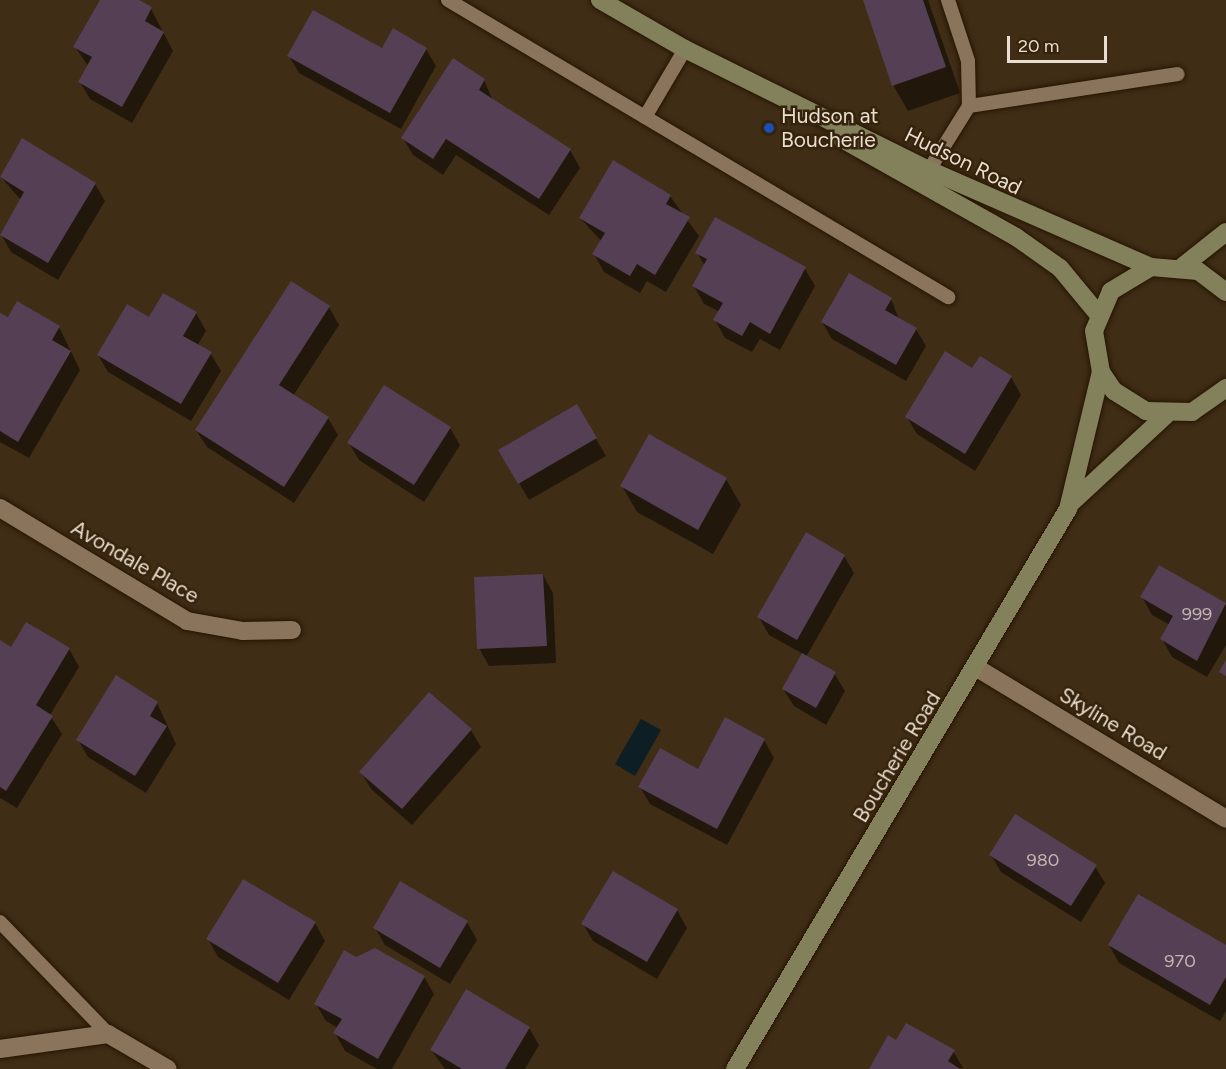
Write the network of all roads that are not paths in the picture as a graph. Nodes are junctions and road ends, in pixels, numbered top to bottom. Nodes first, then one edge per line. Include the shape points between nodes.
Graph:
1 (448, 0) edge
2 (600, 0) edge
3 (948, 0) edge
4 (689, 51) junction
5 (1178, 74) dead end
6 (969, 106) junction
7 (645, 117) junction
8 (929, 170) junction
9 (1226, 232) edge
10 (1183, 266) junction
11 (1151, 267) junction
12 (1226, 292) edge
13 (948, 297) dead end
14 (1098, 314) junction
15 (1101, 372) junction
16 (1226, 388) edge
17 (1166, 415) junction
18 (1070, 504) junction
19 (0, 508) edge
20 (292, 630) dead end
21 (977, 668) junction
22 (1226, 819) edge
23 (0, 922) edge
24 (761, 1032) junction
25 (108, 1034) junction
26 (0, 1049) edge
27 (168, 1069) edge
28 (735, 1069) edge
29 (747, 1069) edge

1 - 7 lane
2 - 4 main road, Hudson Road
3 - 6 lane via 968,61
4 - 7 lane
4 - 8 main road, Hudson Road
4 - 14 main road, Hudson Road via 1016,237 1060,268
5 - 6 lane
6 - 8 lane
7 - 13 lane
8 - 11 main road, Hudson Road
9 - 10 main road
10 - 11 main road, Boucherie Road
10 - 12 main road
11 - 14 main road, Boucherie Road via 1111,291
14 - 15 main road, Boucherie Road via 1094,351
15 - 17 main road, Boucherie Road via 1127,402
15 - 18 main road, Boucherie Road
16 - 17 main road via 1192,411
17 - 18 main road, Boucherie Road
18 - 21 main road, Boucherie Road
19 - 20 street, Avondale Place via 187,621 243,632
21 - 22 street, Skyline Road
21 - 24 main road, Boucherie Road
23 - 25 lane
24 - 28 main road, Boucherie Road
24 - 29 main road, Boucherie Road
25 - 26 street
25 - 27 street

